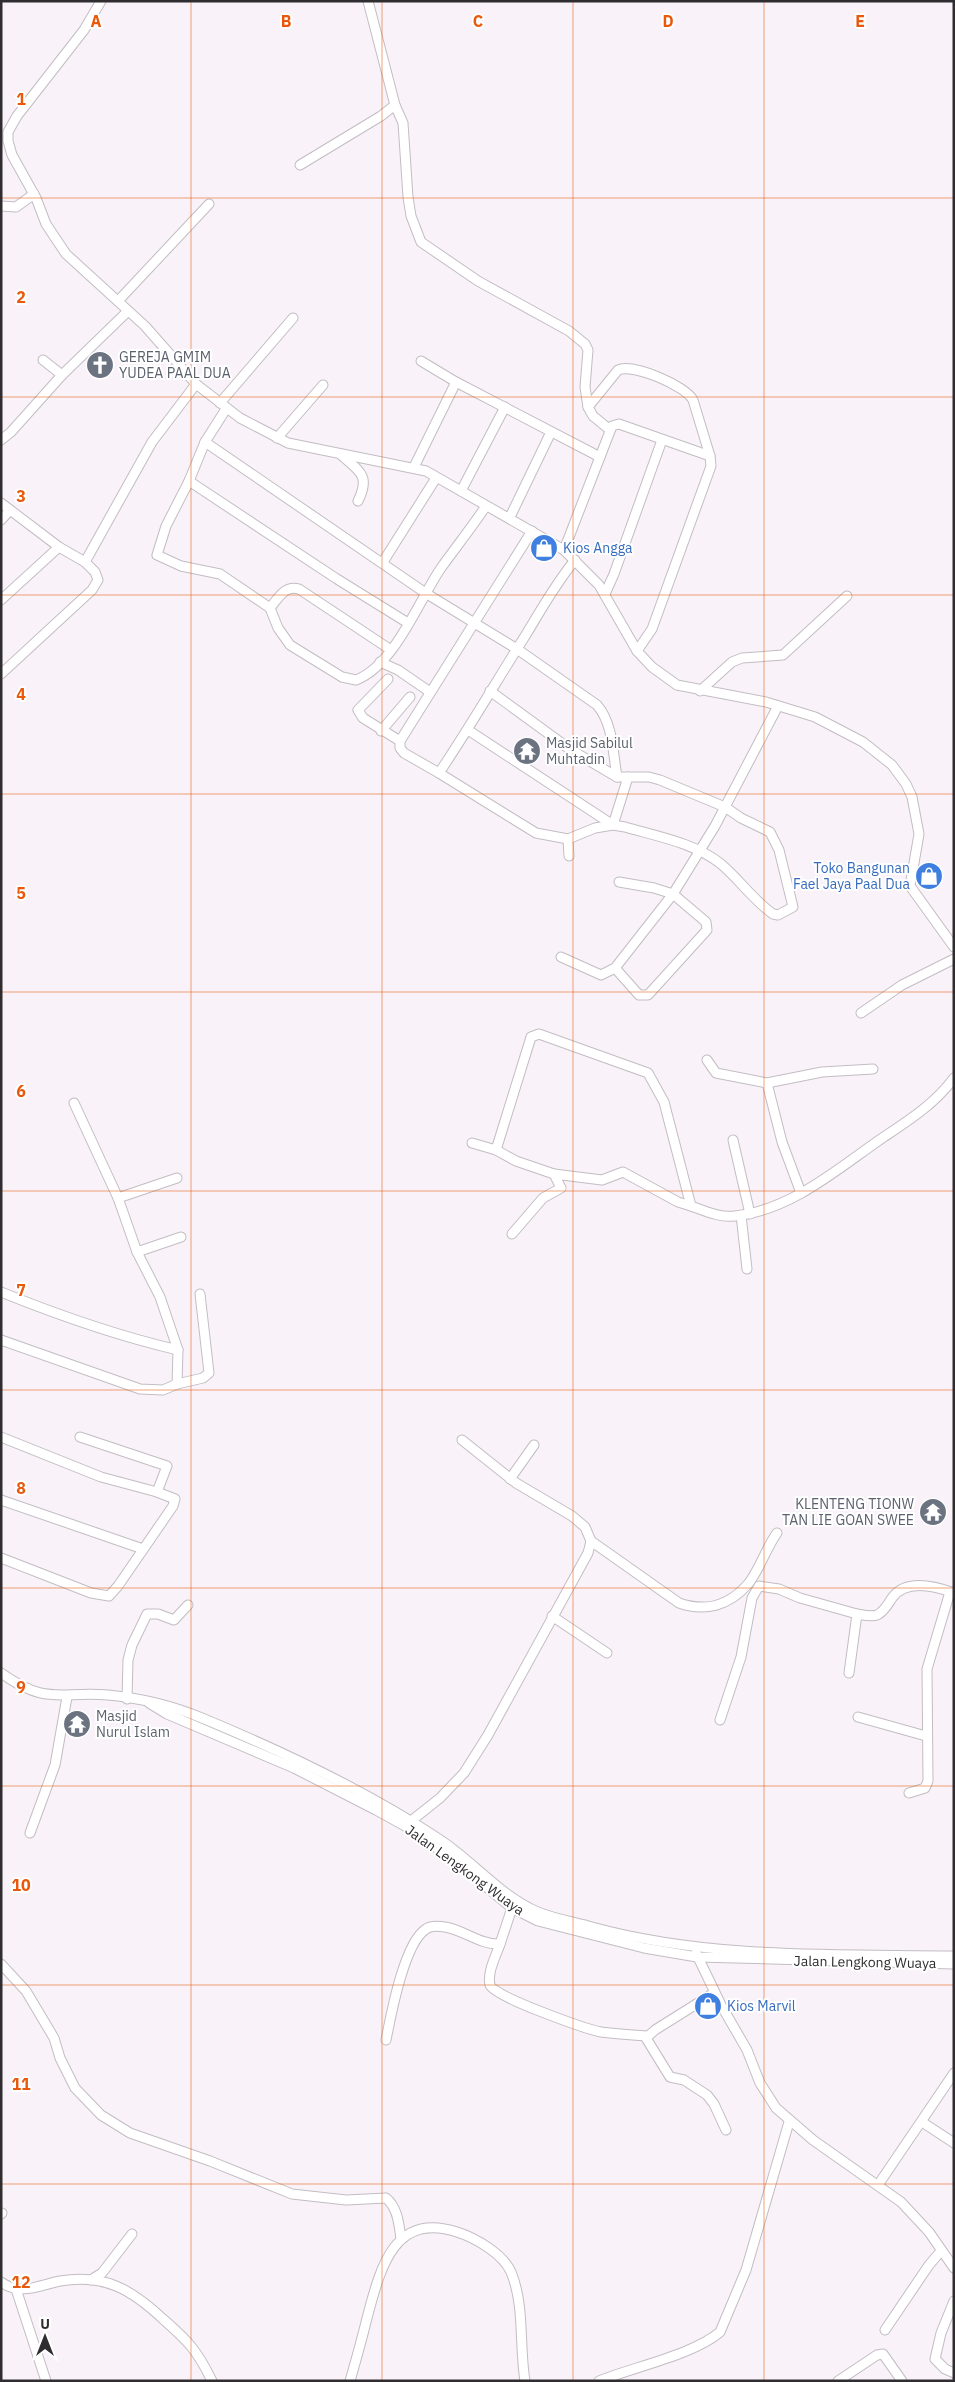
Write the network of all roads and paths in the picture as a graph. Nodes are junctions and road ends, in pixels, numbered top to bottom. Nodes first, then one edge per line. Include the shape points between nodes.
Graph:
1 (101, 1) edge
2 (368, 1) edge
3 (395, 105) junction
4 (1, 125) edge
5 (12, 125) junction
6 (300, 165) dead end
7 (34, 194) junction
8 (209, 204) dead end
9 (1, 206) edge
10 (118, 301) junction
11 (128, 311) junction
12 (293, 318) dead end
13 (43, 360) dead end
14 (421, 361) dead end
15 (62, 375) junction
16 (456, 382) junction
17 (196, 384) junction
18 (323, 385) dead end
19 (223, 406) junction
20 (588, 407) junction
21 (505, 408) junction
22 (610, 430) junction
23 (551, 432) junction
24 (277, 438) junction
25 (1, 440) edge
26 (662, 440) junction
27 (205, 442) junction
28 (340, 454) junction
29 (710, 456) junction
30 (600, 457) junction
31 (414, 467) junction
32 (436, 478) junction
33 (189, 481) junction
34 (461, 491) junction
35 (358, 501) dead end
36 (1, 503) edge
37 (486, 506) junction
38 (10, 510) junction
39 (510, 517) junction
40 (1, 520) edge
41 (532, 531) junction
42 (59, 547) junction
43 (564, 550) junction
44 (575, 560) junction
45 (85, 562) junction
46 (383, 562) junction
47 (427, 594) junction
48 (605, 594) junction
49 (847, 596) dead end
50 (1, 600) edge
51 (270, 608) junction
52 (474, 622) junction
53 (408, 623) junction
54 (517, 649) junction
55 (391, 650) junction
56 (637, 652) junction
57 (380, 662) junction
58 (1, 674) edge
59 (388, 679) dead end
60 (490, 691) junction
61 (700, 691) junction
62 (430, 692) junction
63 (410, 697) dead end
64 (778, 706) junction
65 (468, 730) junction
66 (382, 731) junction
67 (400, 741) junction
68 (439, 773) junction
69 (617, 777) junction
70 (628, 777) junction
71 (724, 807) junction
72 (613, 825) junction
73 (568, 839) junction
74 (700, 850) junction
75 (569, 856) dead end
76 (619, 882) dead end
77 (673, 894) junction
78 (954, 947) edge
79 (561, 957) dead end
80 (954, 959) edge
81 (615, 968) junction
82 (861, 1013) dead end
83 (707, 1060) dead end
84 (873, 1068) dead end
85 (954, 1078) edge
86 (767, 1082) junction
87 (74, 1103) dead end
88 (733, 1140) dead end
89 (472, 1142) dead end
90 (496, 1150) junction
91 (554, 1174) junction
92 (177, 1178) dead end
93 (801, 1193) junction
94 (118, 1198) junction
95 (691, 1206) junction
96 (746, 1214) junction
97 (512, 1234) dead end
98 (182, 1236) dead end
99 (137, 1252) junction
100 (747, 1269) dead end
101 (1, 1292) edge
102 (200, 1294) dead end
103 (1, 1340) edge
104 (178, 1350) junction
105 (177, 1384) junction
106 (1, 1437) edge
107 (80, 1438) dead end
108 (462, 1440) dead end
109 (534, 1445) dead end
110 (510, 1479) junction
111 (157, 1492) junction
112 (1, 1500) edge
113 (777, 1533) dead end
114 (591, 1540) junction
115 (143, 1549) junction
116 (1, 1558) edge
117 (952, 1593) edge
118 (188, 1606) dead end
119 (857, 1614) junction
120 (552, 1616) junction
121 (607, 1653) dead end
122 (1, 1673) edge
123 (849, 1673) dead end
124 (67, 1696) junction
125 (127, 1699) junction
126 (149, 1703) junction
127 (858, 1717) dead end
128 (720, 1720) dead end
129 (926, 1736) junction
130 (910, 1793) dead end
131 (411, 1821) junction
132 (30, 1833) dead end
133 (512, 1908) junction
134 (500, 1944) junction
135 (696, 1952) junction
136 (954, 1956) edge
137 (1, 1964) edge
138 (954, 1964) edge
139 (714, 1993) junction
140 (647, 2036) junction
141 (386, 2040) dead end
142 (953, 2077) edge
143 (789, 2122) junction
144 (922, 2122) junction
145 (726, 2130) dead end
146 (954, 2143) edge
147 (878, 2185) junction
148 (132, 2234) dead end
149 (401, 2239) junction
150 (941, 2251) junction
151 (954, 2268) edge
152 (91, 2280) junction
153 (1, 2282) edge
154 (16, 2289) junction
155 (954, 2301) edge
156 (885, 2330) dead end
157 (954, 2373) edge
158 (46, 2381) edge
159 (212, 2381) edge
160 (350, 2381) edge
161 (525, 2381) edge
162 (599, 2381) edge
163 (838, 2381) edge
164 (902, 2381) edge

1 - 5 street via 84,30
2 - 3 street
3 - 6 street
3 - 20 street via 403,122 411,216 421,242 478,281 585,344 588,350 585,387
4 - 5 street
5 - 7 street via 8,141 12,155
7 - 9 street via 16,207
7 - 10 street via 46,224 66,254
8 - 10 street
10 - 11 street
11 - 15 street
11 - 17 street
12 - 19 street
13 - 15 street
14 - 16 street
15 - 25 street
16 - 21 street
16 - 31 street
17 - 19 street
17 - 45 street via 152,442
18 - 24 street
19 - 24 street
19 - 27 street
20 - 22 street via 593,416
20 - 29 street via 618,370 624,368 676,385 689,393 693,400
21 - 23 street
21 - 34 street
22 - 26 street via 619,424
22 - 30 street
23 - 30 street
23 - 39 street
24 - 28 street
26 - 29 street
26 - 48 street
27 - 33 street
27 - 46 street
28 - 31 street
28 - 35 street via 364,478 365,487
29 - 56 street via 711,466 652,629
30 - 43 street
31 - 32 street
32 - 34 street
32 - 46 street
33 - 51 street via 166,526 157,555 181,566 220,574
33 - 53 street
34 - 37 street
36 - 38 street
37 - 39 street
37 - 47 street via 441,568
38 - 40 street
38 - 42 street
39 - 41 street
41 - 43 street
41 - 52 street
42 - 45 street
42 - 50 street
43 - 44 street
44 - 48 street
44 - 54 street
45 - 58 street via 95,572 96,584
46 - 47 street
47 - 52 street
47 - 53 street
48 - 56 street
49 - 61 street via 783,655 742,658 732,662
51 - 55 street via 287,589 299,589
51 - 57 street via 290,645 342,677 356,680
52 - 54 street
52 - 62 street
53 - 55 street
54 - 60 street
54 - 69 street via 604,712
55 - 57 street
56 - 61 street via 677,685
57 - 62 street
59 - 66 street via 358,710 363,718
60 - 65 street
60 - 69 street via 571,750
61 - 64 street
62 - 67 street
63 - 66 street
64 - 71 street
64 - 78 street via 815,717 863,742 892,765 906,784 917,813 919,834 910,886
65 - 68 street
65 - 72 street
66 - 67 street
67 - 68 street via 404,753
68 - 73 street via 521,825
69 - 70 street
70 - 71 street via 660,780
70 - 72 street
71 - 74 street
71 - 74 street via 774,837 794,907 778,915 773,914 748,894 720,863
72 - 73 street
72 - 74 street
73 - 75 street
74 - 77 street
76 - 77 street
77 - 81 street
77 - 81 street via 706,922 706,932 648,995 640,995
79 - 81 street via 601,976
80 - 82 street via 902,985
83 - 86 street via 716,1072
84 - 86 street via 822,1072
85 - 93 street via 919,1114
86 - 93 street via 782,1142
87 - 94 street
88 - 96 street
89 - 90 street
90 - 91 street via 516,1161
90 - 95 street via 531,1037 539,1034 648,1073 664,1102
91 - 95 street via 606,1180 622,1172
91 - 97 street via 561,1188 542,1198
92 - 94 street
93 - 96 street
94 - 99 street
95 - 96 street via 718,1215
96 - 100 street
98 - 99 street
99 - 104 street via 160,1296
101 - 104 street via 69,1318
102 - 105 street via 209,1373 203,1378
103 - 105 street via 140,1389 163,1390
104 - 105 street
106 - 111 street via 101,1476
107 - 111 street via 167,1466
108 - 110 street
109 - 110 street
110 - 114 street via 572,1516 585,1527
111 - 115 street via 175,1499
112 - 115 street
113 - 114 street via 749,1584 726,1601 707,1609 679,1603
114 - 120 street via 588,1552
115 - 116 street via 118,1586 104,1597
117 - 119 street via 914,1586 894,1596 877,1615
117 - 129 street via 927,1669
118 - 125 street via 174,1620 147,1614 128,1660
119 - 123 street
119 - 128 street via 779,1589 759,1586 752,1598 741,1657
120 - 121 street
120 - 131 street via 464,1773
122 - 124 street, Jalan Lengkong Wuaya via 38,1693
124 - 125 street, Jalan Lengkong Wuaya via 102,1695
124 - 132 street via 55,1765
125 - 126 street, Jalan Lengkong Wuaya
126 - 131 street, Jalan Lengkong Wuaya via 169,1705 294,1758
126 - 133 street, Jalan Lengkong Wuaya via 167,1714 294,1768 398,1822 451,1858
127 - 129 street
129 - 130 street via 928,1781 925,1788
131 - 135 street, Jalan Lengkong Wuaya via 442,1840 515,1899 538,1912
133 - 134 street
133 - 135 street, Jalan Lengkong Wuaya via 538,1921 644,1948
134 - 140 street via 490,1970 489,1984 494,1991 521,2004 600,2031
134 - 141 street via 491,1945 446,1927 425,1929 412,1947 403,1972
135 - 136 street, Jalan Lengkong Wuaya
135 - 138 street, Jalan Lengkong Wuaya
135 - 139 street
137 - 149 street via 26,1991 54,2038 75,2088 101,2115 130,2133 292,2194 346,2200 386,2198 397,2215
139 - 140 street
139 - 143 street via 747,2050 765,2090
140 - 145 street via 668,2075 684,2080 707,2095
142 - 144 street
143 - 147 street
143 - 162 street via 746,2270 720,2332 678,2353
144 - 146 street
144 - 147 street
147 - 150 street via 901,2202 929,2232
148 - 152 street via 102,2273
149 - 160 street via 388,2255 378,2277
149 - 161 street via 417,2229 443,2227 478,2242 504,2262 517,2291
150 - 151 street
150 - 156 street
152 - 154 street
152 - 159 street via 131,2292 151,2308 190,2343
153 - 154 street
154 - 158 street
155 - 157 street via 941,2333 935,2360
163 - 164 street via 883,2354

